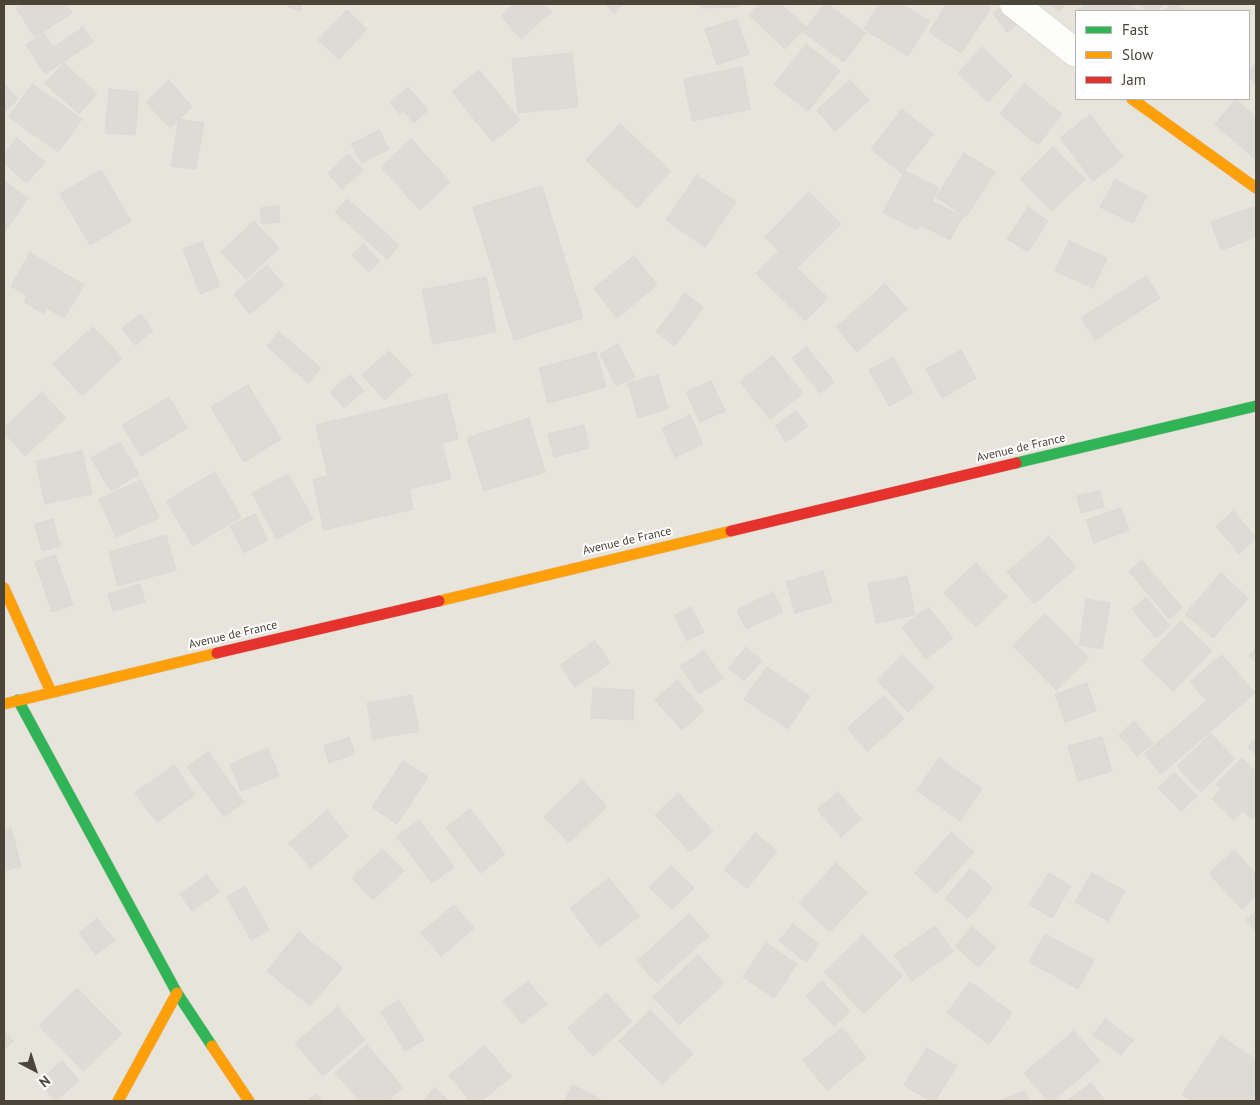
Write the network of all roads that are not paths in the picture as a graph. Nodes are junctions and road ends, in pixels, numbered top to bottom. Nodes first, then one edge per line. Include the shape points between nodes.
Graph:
1 (1014, 4) edge
2 (1075, 52) edge
3 (1133, 100) edge
4 (1256, 188) edge
5 (1256, 406) edge
6 (4, 588) edge
7 (51, 692) junction
8 (18, 700) junction
9 (4, 704) edge
10 (177, 993) junction
11 (118, 1101) edge
12 (249, 1101) edge

1 - 2 street
3 - 4 main road
5 - 7 main road, Avenue de France
6 - 7 main road
7 - 8 main road, Avenue de France
8 - 9 main road, Avenue de France
8 - 10 main road
10 - 11 main road
10 - 12 main road

